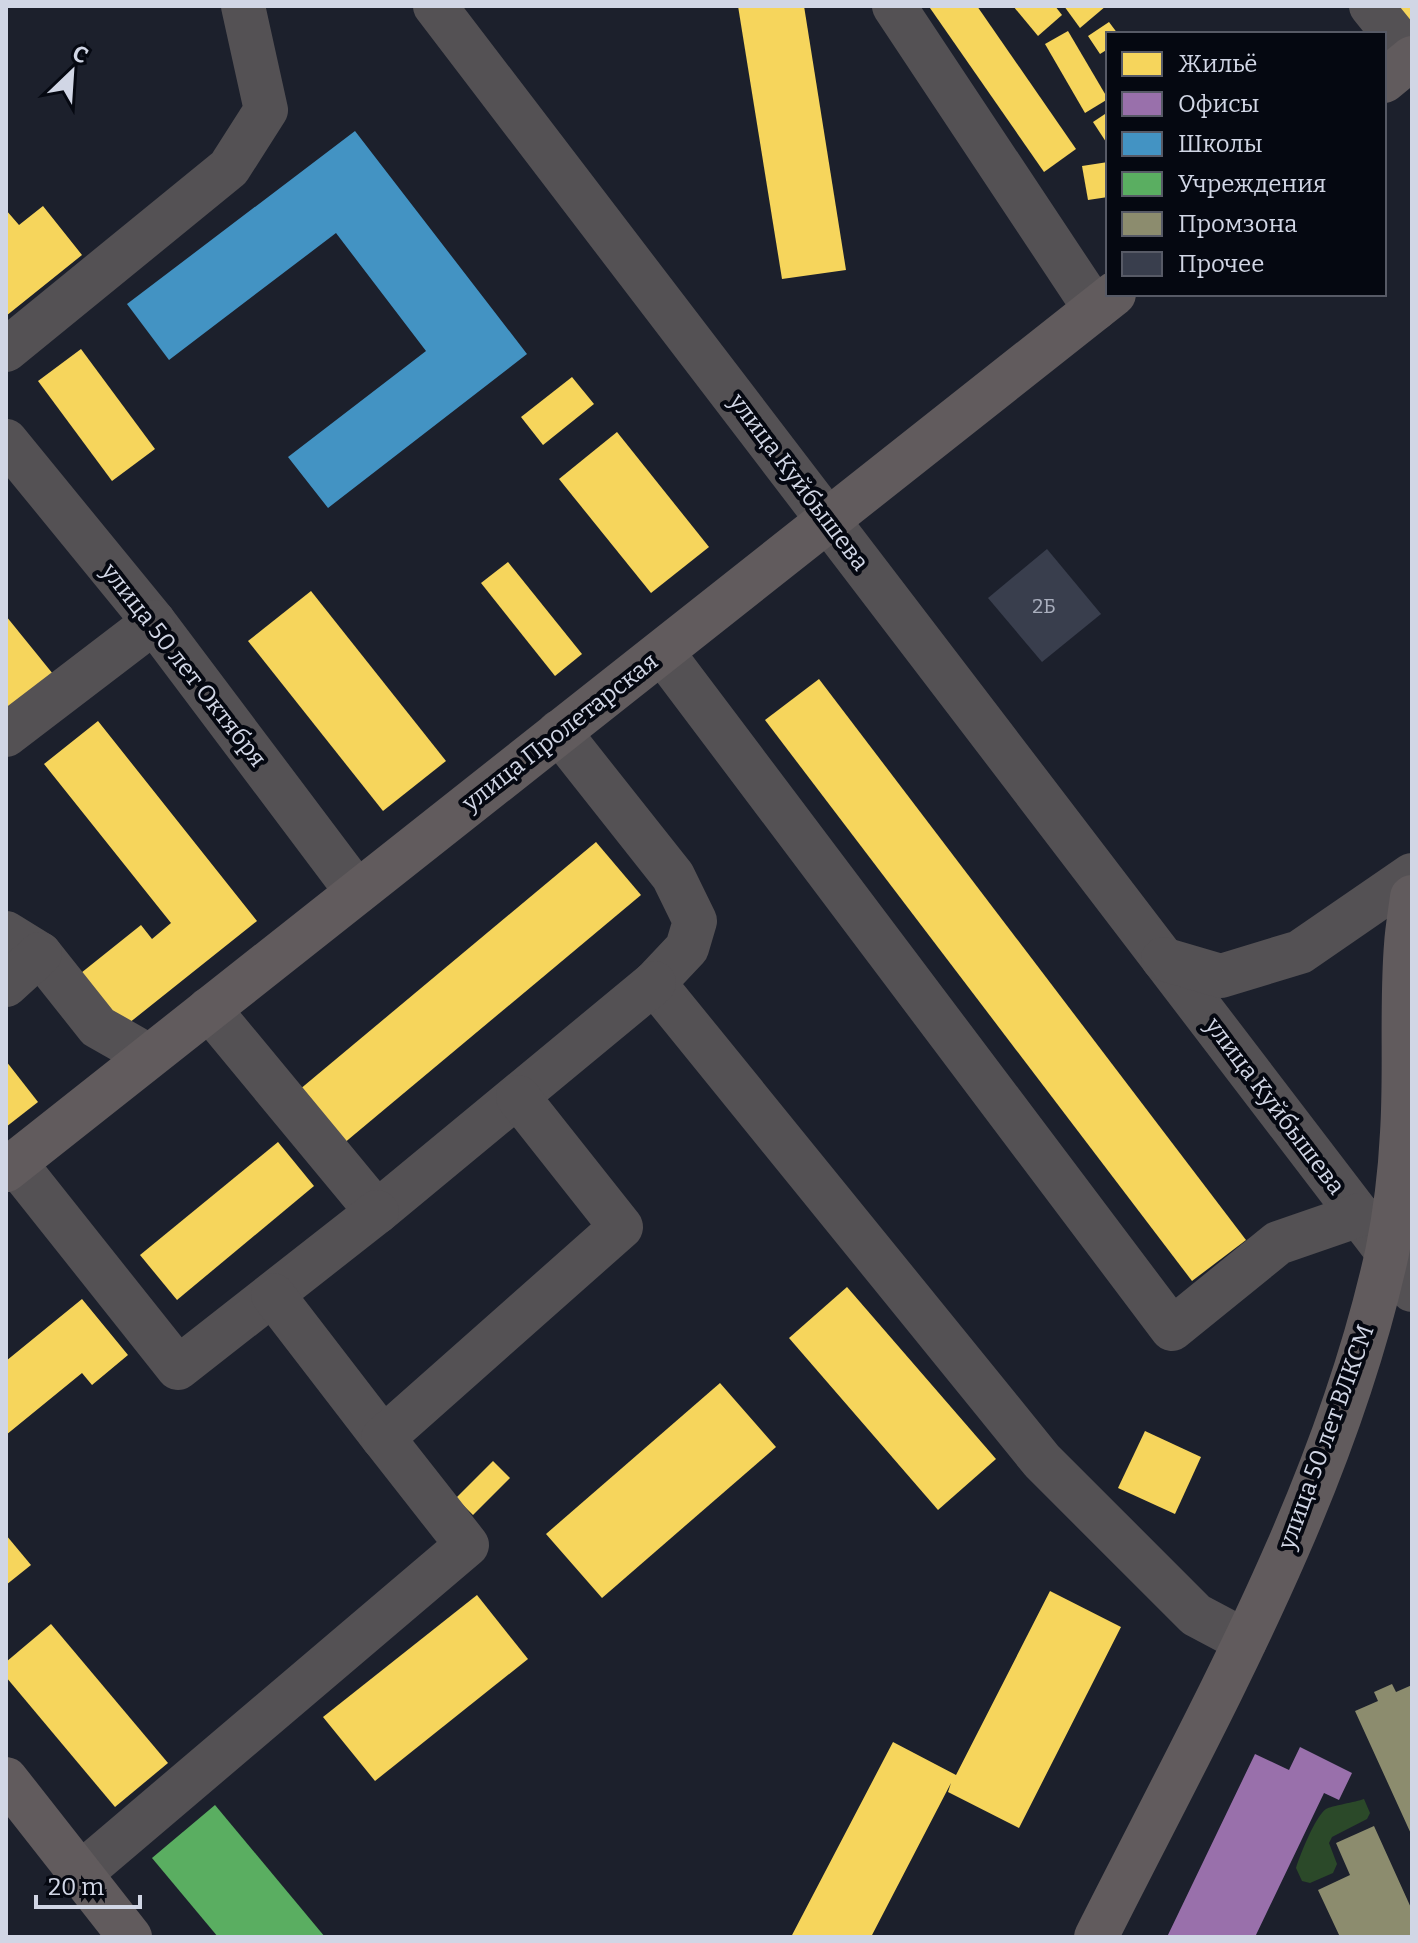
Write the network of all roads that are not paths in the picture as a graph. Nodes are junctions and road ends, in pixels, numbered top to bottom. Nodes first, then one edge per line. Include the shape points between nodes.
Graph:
1 (243, 6) edge
2 (435, 6) edge
3 (894, 6) edge
4 (1371, 6) edge
5 (1412, 58) edge
6 (1386, 79) edge
7 (1104, 302) edge
8 (6, 350) edge
9 (6, 441) edge
10 (828, 520) junction
11 (154, 622) junction
12 (662, 652) junction
13 (559, 732) junction
14 (6, 735) edge
15 (1412, 875) edge
16 (357, 892) junction
17 (1412, 897) edge
18 (23, 944) edge
19 (1163, 959) junction
20 (654, 983) junction
21 (6, 985) edge
22 (209, 1009) junction
23 (149, 1056) junction
24 (518, 1097) junction
25 (11, 1166) edge
26 (377, 1212) junction
27 (1359, 1215) junction
28 (1387, 1252) junction
29 (1412, 1290) edge
30 (273, 1295) junction
31 (383, 1438) junction
32 (1245, 1641) junction
33 (6, 1779) edge
34 (80, 1874) junction
35 (130, 1937) edge
36 (1096, 1937) edge

1 - 8 street via 266,110 229,168
2 - 10 street, улица Куйбышева
3 - 7 street
4 - 5 street
5 - 6 main road
7 - 10 main road, улица Пролетарская
9 - 11 street, улица 50 лет Октября
10 - 12 main road, улица Пролетарская
10 - 19 street, улица Куйбышева
11 - 14 street
11 - 16 street, улица 50 лет Октября
12 - 13 main road, улица Пролетарская
12 - 27 street via 1172,1329 1278,1243
13 - 16 main road, улица Пролетарская
13 - 20 street via 673,876 695,921 687,948
15 - 19 street via 1300,952 1221,976
16 - 22 main road, улица Пролетарская
17 - 28 main road, улица 50 лет ВЛКСМ via 1402,1133
18 - 21 street
18 - 23 street via 98,1027
19 - 27 street, улица Куйбышева
20 - 24 street
20 - 32 street via 1042,1461 1196,1615
22 - 23 main road, улица Пролетарская
22 - 26 street
23 - 25 main road, улица Пролетарская
24 - 26 street
24 - 31 street via 621,1227
25 - 30 street via 178,1368
26 - 30 street
27 - 28 street, улица Куйбышева
28 - 29 street, улица Куйбышева
28 - 32 main road, улица 50 лет ВЛКСМ via 1356,1370 1328,1448
30 - 31 street
31 - 34 street via 467,1545
32 - 36 main road, улица 50 лет ВЛКСМ
33 - 34 main road
34 - 35 main road

